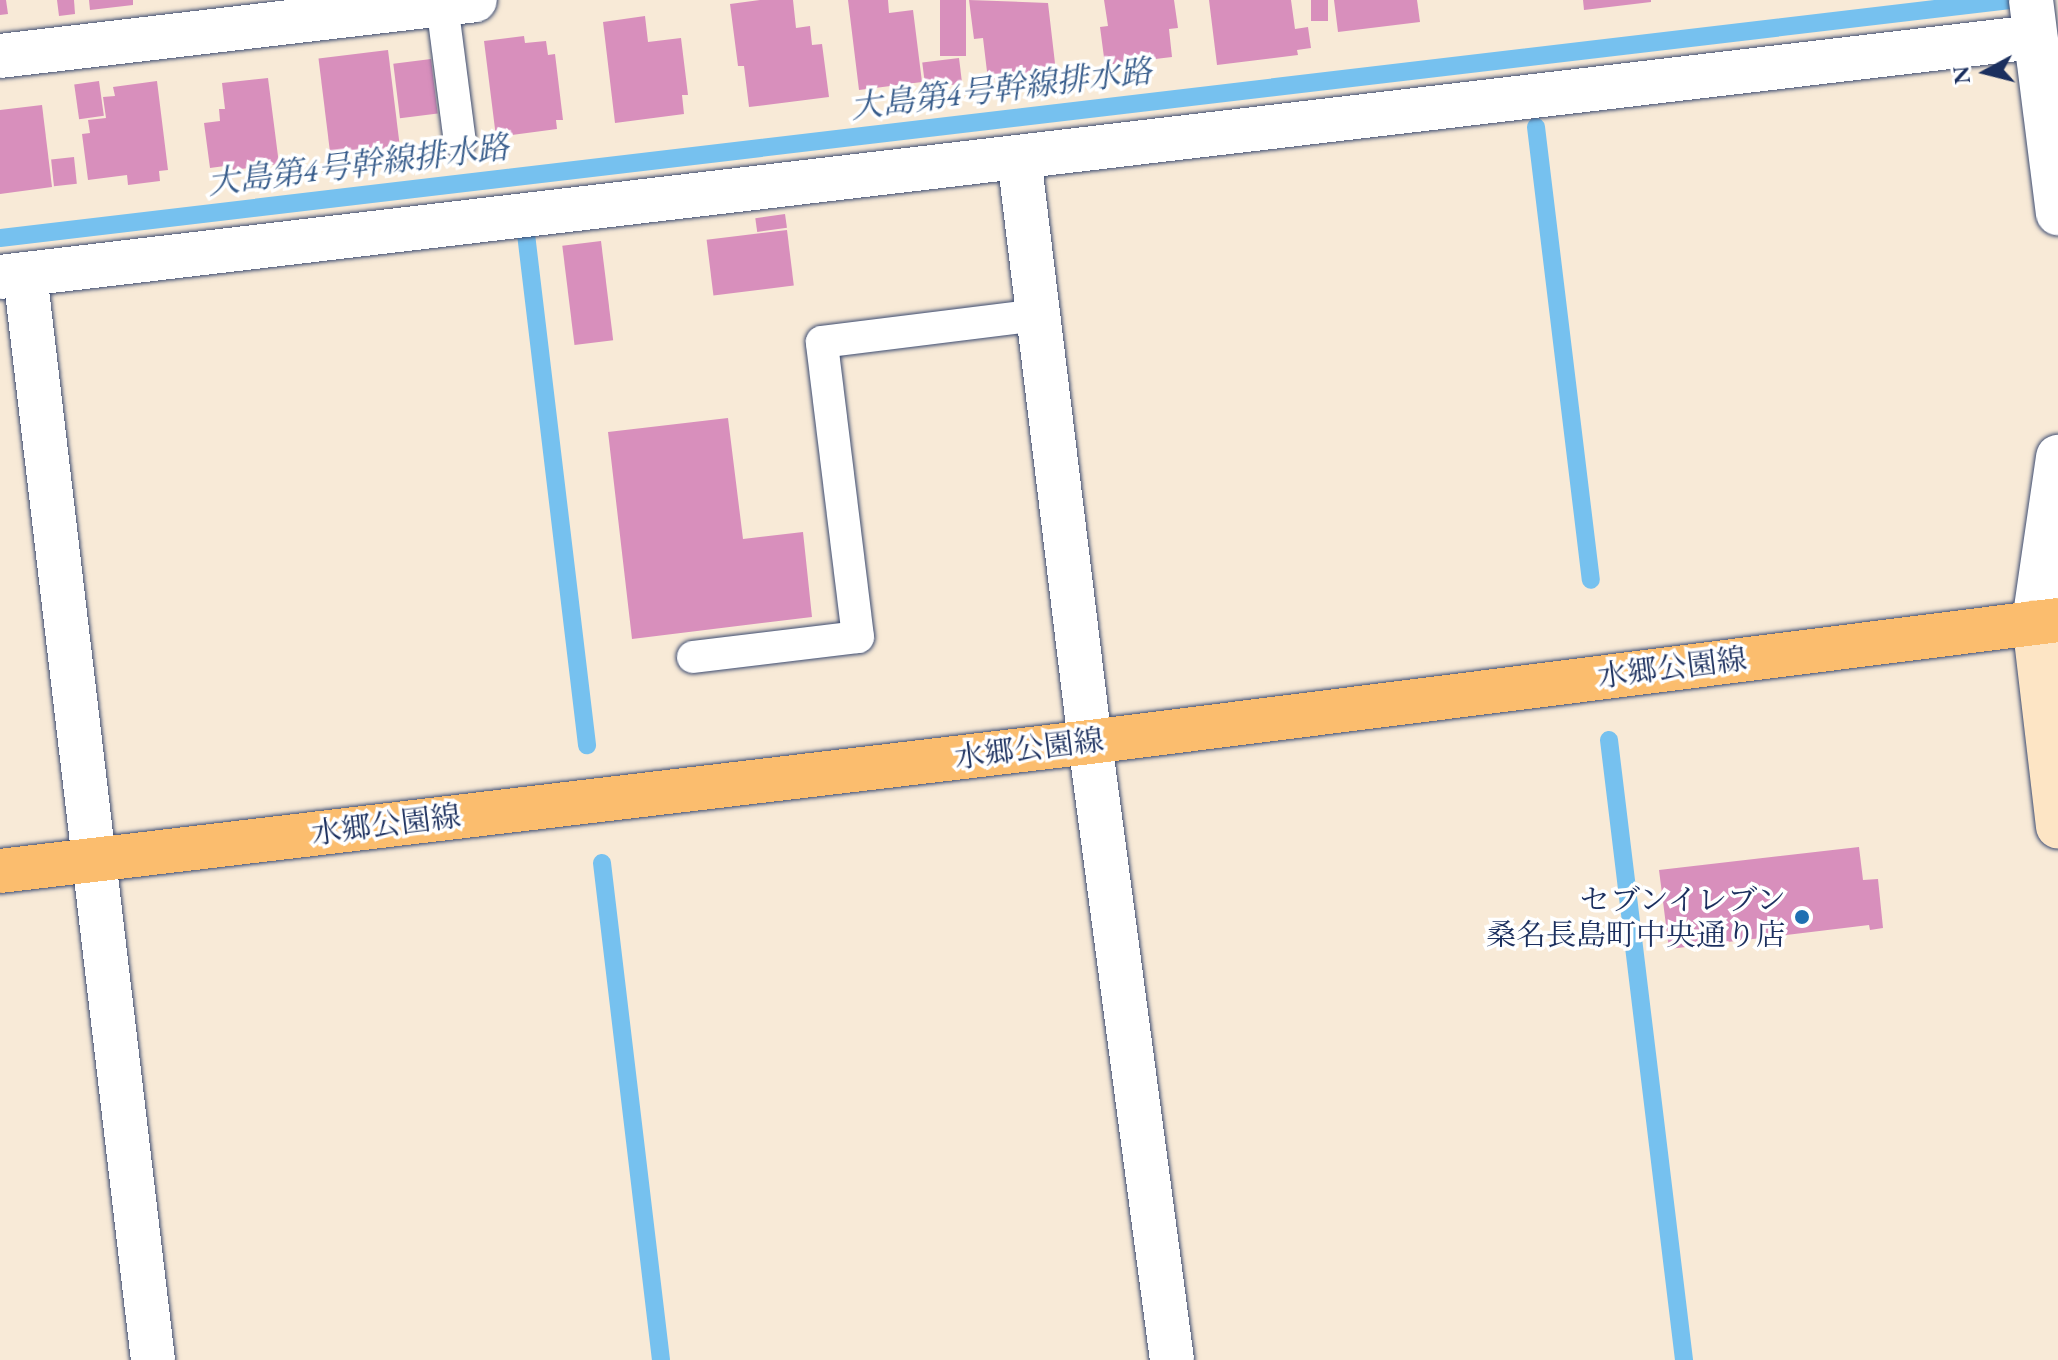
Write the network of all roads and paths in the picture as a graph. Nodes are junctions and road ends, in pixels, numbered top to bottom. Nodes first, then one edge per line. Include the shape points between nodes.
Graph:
1 (455, 2) edge
2 (2033, 22) edge
3 (0, 56) edge
4 (460, 142) dead end
5 (1019, 157) junction
6 (2058, 213) edge
7 (13, 275) edge
8 (1039, 315) junction
9 (2058, 457) edge
10 (2046, 621) edge
11 (693, 657) dead end
12 (1090, 742) junction
13 (2058, 827) edge
14 (94, 860) junction
15 (0, 871) edge
16 (153, 1360) edge
17 (1172, 1360) edge

1 - 3 street
1 - 4 lane
2 - 5 street
2 - 6 street
5 - 7 street
5 - 8 street
7 - 14 street
8 - 11 lane via 822,342 858,637
8 - 12 street
9 - 10 street
10 - 12 main road, 水郷公園線
10 - 13 street
12 - 14 main road, 水郷公園線
12 - 17 street
14 - 15 main road, 水郷公園線
14 - 16 street

